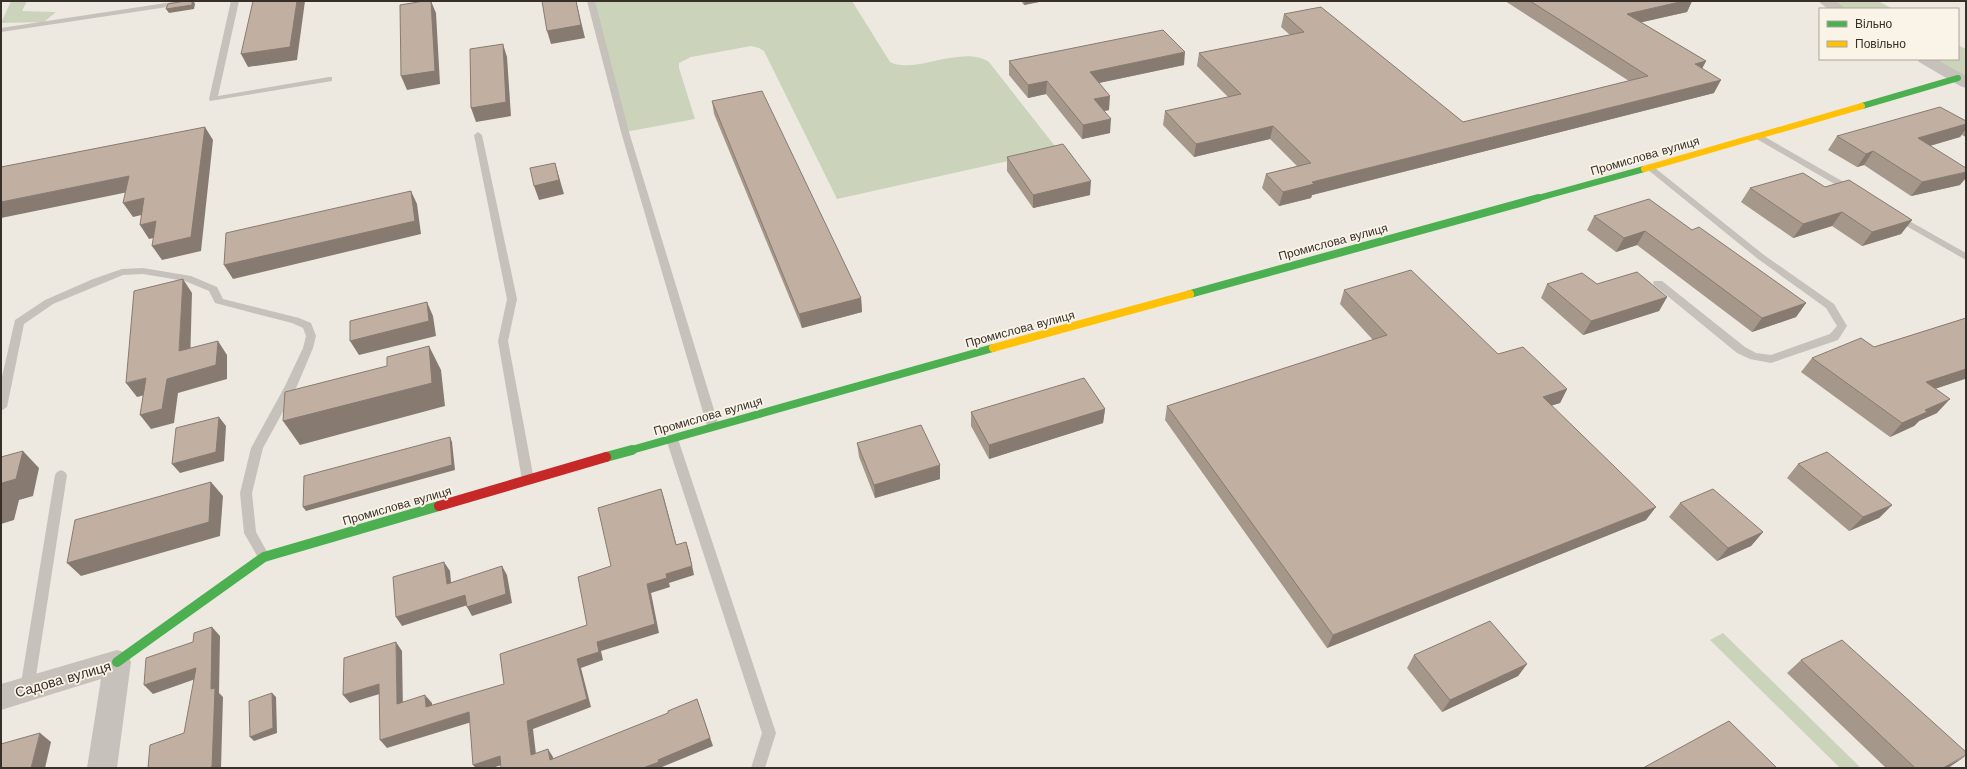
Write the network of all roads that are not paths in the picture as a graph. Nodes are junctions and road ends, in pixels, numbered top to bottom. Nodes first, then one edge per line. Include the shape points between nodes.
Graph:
1 (194, 1) edge
2 (235, 1) edge
3 (590, 1) edge
4 (1825, 1) edge
5 (1837, 8) edge
6 (1, 30) edge
7 (1927, 60) edge
8 (328, 79) dead end
9 (1962, 81) edge
10 (478, 135) dead end
11 (1758, 136) junction
12 (1650, 167) junction
13 (1859, 194) edge
14 (1886, 210) edge
15 (1966, 257) edge
16 (1658, 283) dead end
17 (1, 407) edge
18 (713, 426) junction
19 (672, 439) junction
20 (61, 475) dead end
21 (528, 480) junction
22 (264, 557) junction
23 (117, 662) junction
24 (27, 689) junction
25 (1, 697) edge
26 (102, 768) edge
27 (758, 768) edge

1 - 6 lane
2 - 8 lane via 213,99
3 - 18 lane via 625,132
4 - 5 street
7 - 9 street
9 - 11 street, Промислова вулиця
10 - 21 lane via 512,298 503,341
11 - 12 street, Промислова вулиця
11 - 13 lane
12 - 16 lane via 1761,256 1830,306 1842,326 1834,337 1778,357 1771,359 1754,356 1741,350
12 - 18 street, Промислова вулиця
14 - 15 lane
17 - 22 lane via 19,322 49,302 122,272 143,270 187,278 213,289 219,301 294,320 306,326 311,336 308,348 291,386 257,448 246,493 250,533
18 - 19 street, Промислова вулиця
19 - 21 street, Промислова вулиця
19 - 27 lane via 769,732
20 - 24 lane
21 - 22 street, Промислова вулиця
22 - 23 street, Промислова вулиця
23 - 24 street, Садова вулиця
23 - 26 street, Садова вулиця
24 - 25 street, Садова вулиця

